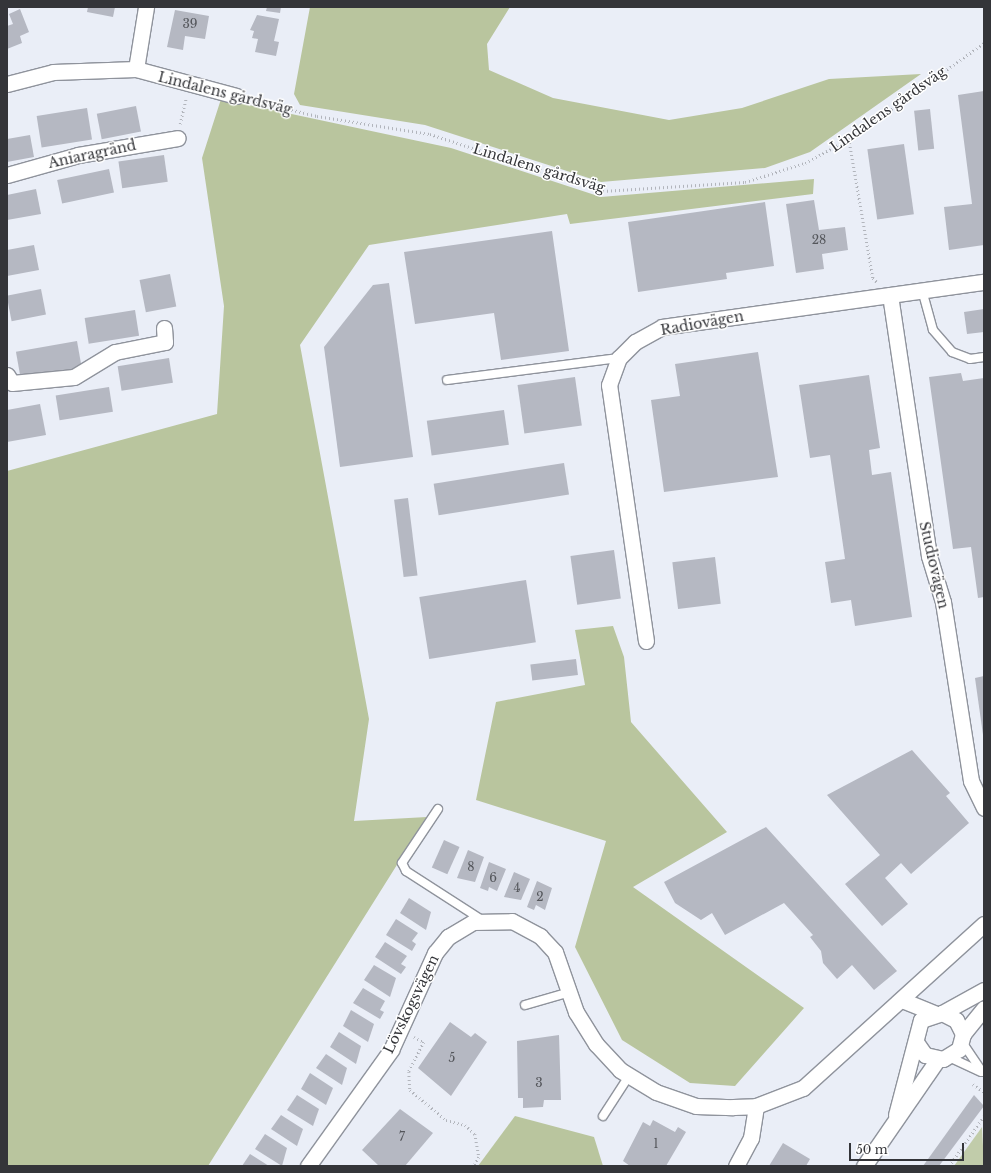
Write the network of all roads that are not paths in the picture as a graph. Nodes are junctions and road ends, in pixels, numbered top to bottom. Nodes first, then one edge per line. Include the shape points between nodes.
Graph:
1 (146, 7) edge
2 (136, 69) junction
3 (7, 84) edge
4 (236, 96) road end
5 (178, 138) road end
6 (7, 175) edge
7 (984, 282) edge
8 (922, 290) junction
9 (890, 295) junction
10 (164, 335) dead end
11 (984, 357) edge
12 (619, 358) junction
13 (7, 375) edge
14 (447, 380) dead end
15 (646, 641) dead end
16 (984, 808) edge
17 (438, 809) dead end
18 (483, 921) junction
19 (984, 924) edge
20 (984, 990) edge
21 (570, 992) junction
22 (902, 1000) junction
23 (525, 1005) dead end
24 (984, 1008) edge
25 (938, 1013) junction
26 (917, 1027) junction
27 (962, 1038) junction
28 (916, 1042) junction
29 (943, 1059) junction
30 (629, 1076) junction
31 (756, 1106) junction
32 (896, 1115) junction
33 (603, 1116) dead end
34 (308, 1166) edge
35 (736, 1166) edge
36 (864, 1166) edge

1 - 2 street
2 - 3 street, Lindalens gårdsväg via 53,72
2 - 4 street, Lindalens gårdsväg
5 - 6 street, Aniaragränd via 78,155
7 - 8 street, Radiovägen
8 - 9 street, Radiovägen
8 - 11 lane via 933,330 952,352 970,359
9 - 12 street, Radiovägen via 662,327 635,342
9 - 16 street, Studiovägen via 929,556 943,602 971,781
10 - 13 street via 115,352 74,377 12,382
12 - 14 lane
12 - 15 street, Radiovägen via 609,385
17 - 18 lane via 402,863 406,871
18 - 21 street, Lövskogsvägen via 512,921 535,931 555,952
18 - 34 street, Lövskogsvägen via 461,928 435,953 391,1050
19 - 22 street
20 - 25 street
21 - 23 lane
21 - 30 street, Lövskogsvägen via 576,1012 596,1044
22 - 25 street
22 - 26 street
22 - 31 street, Lövskogsvägen via 803,1088
24 - 27 street
25 - 26 street
25 - 27 street via 956,1020
26 - 28 street
27 - 29 street
27 - 29 lane via 982,1072
28 - 29 street via 925,1055
28 - 32 street
29 - 32 street
30 - 31 street, Lövskogsvägen via 656,1092 696,1106
30 - 33 lane
31 - 35 street via 751,1138
32 - 36 street

